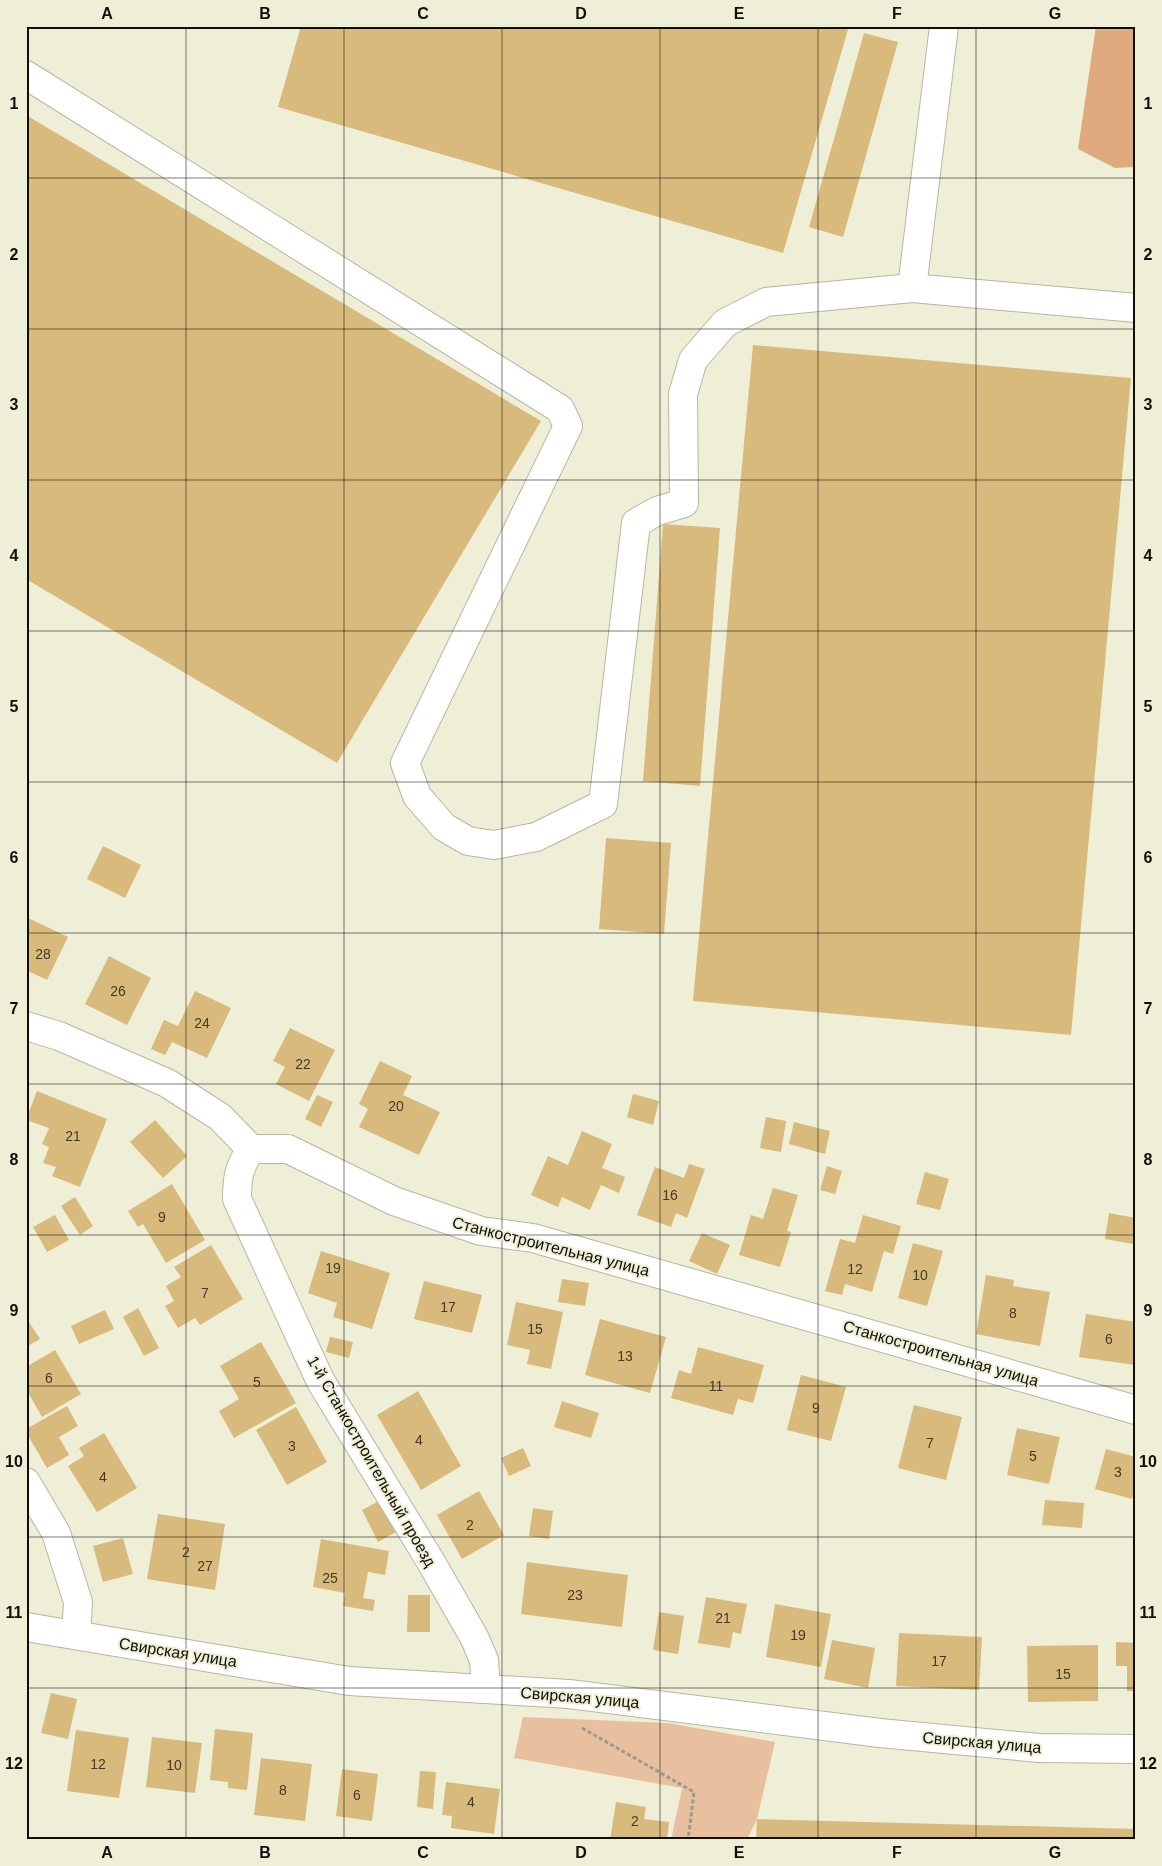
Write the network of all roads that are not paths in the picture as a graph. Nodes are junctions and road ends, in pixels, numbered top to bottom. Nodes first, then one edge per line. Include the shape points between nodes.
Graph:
1 (944, 26) edge
2 (26, 75) edge
3 (912, 288) junction
4 (1136, 308) edge
5 (26, 1026) edge
6 (251, 1149) junction
7 (1136, 1410) edge
8 (26, 1482) edge
9 (26, 1627) edge
10 (76, 1635) junction
11 (486, 1690) junction
12 (1136, 1749) edge

1 - 3 street
2 - 3 street via 560,409 568,426 405,763 417,796 444,826 468,840 494,845 536,837 603,804 636,523 657,511 684,503 683,394 693,360 725,324 766,302
3 - 4 street
5 - 6 street via 59,1036 167,1083 220,1117
6 - 7 street, Станкостроительная улица via 288,1149 394,1201 480,1232 533,1238
6 - 11 street, 1-й Станкостроительный проезд via 241,1164 237,1198 320,1380 474,1637 484,1660
8 - 10 street via 56,1533 78,1602
9 - 10 street, Свирская улица
10 - 11 street, Свирская улица via 349,1681
11 - 12 street, Свирская улица via 569,1694 880,1733 1030,1747

